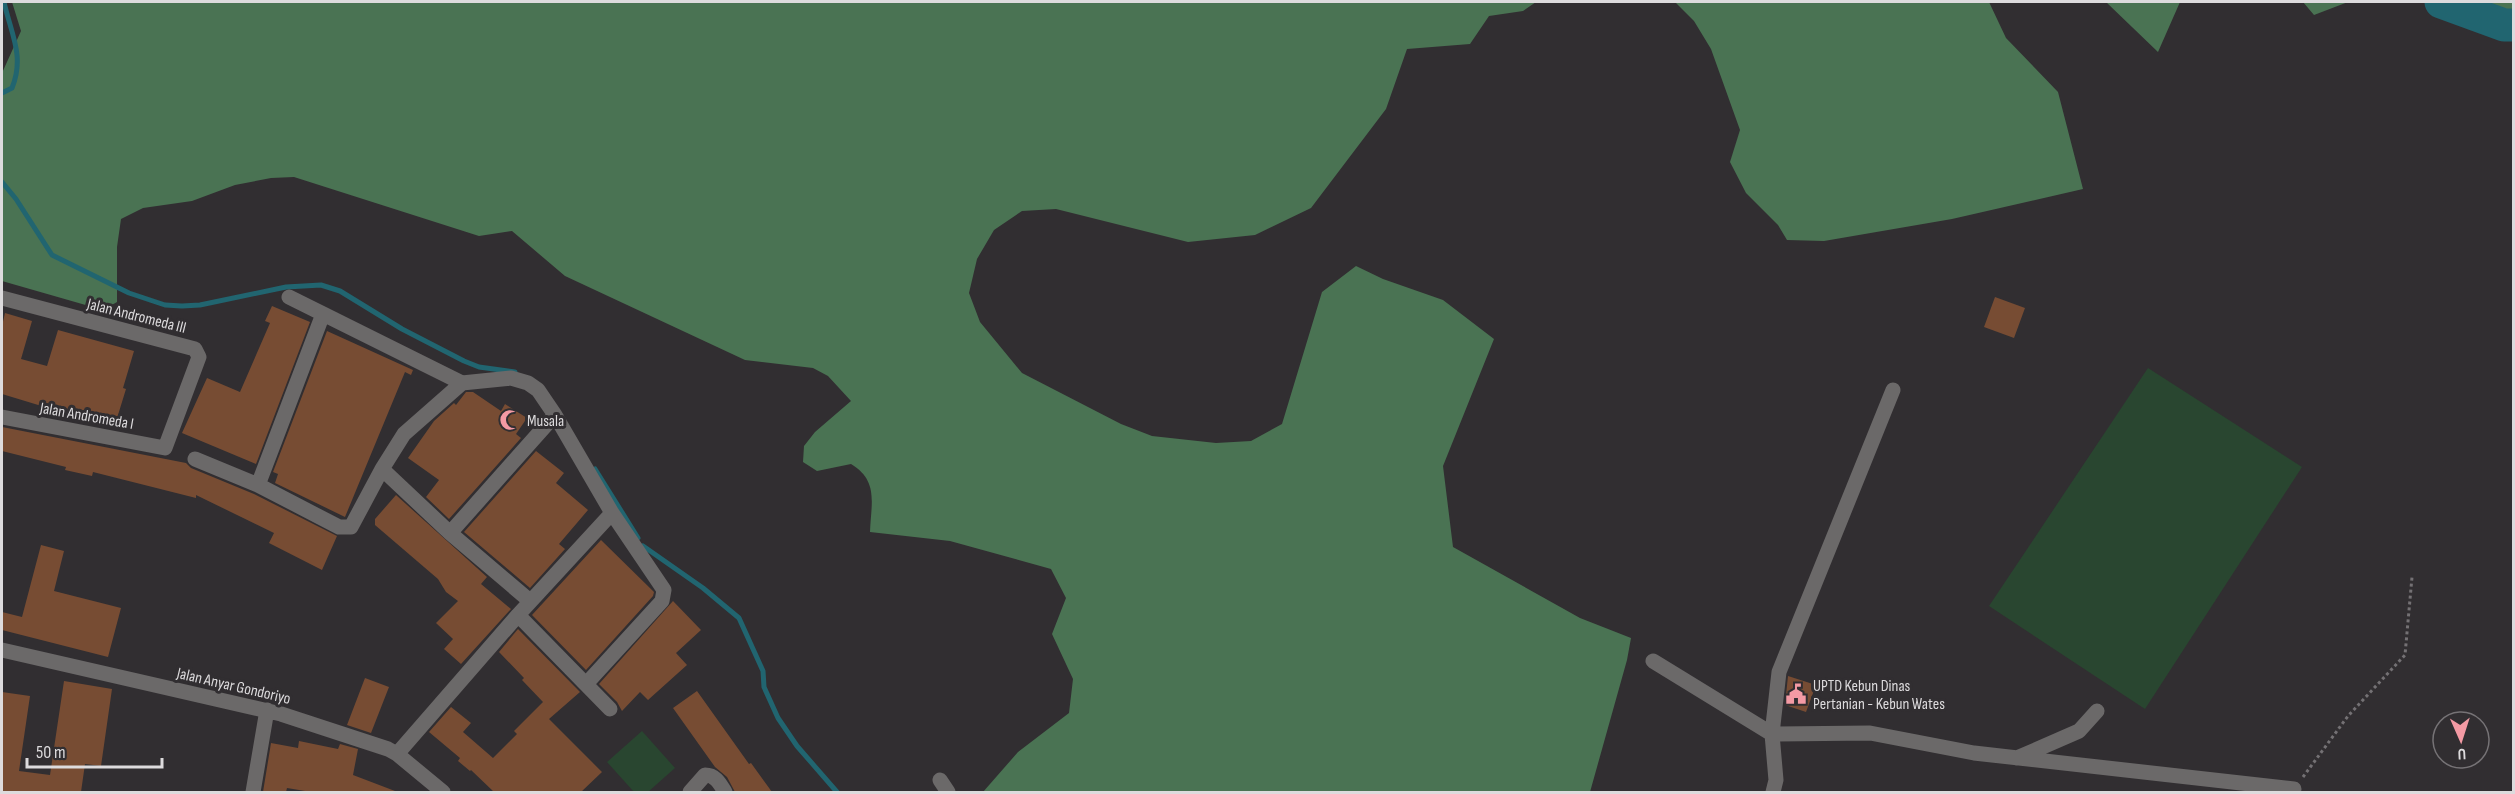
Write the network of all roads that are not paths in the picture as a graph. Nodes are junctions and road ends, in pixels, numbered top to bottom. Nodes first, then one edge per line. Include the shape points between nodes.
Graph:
1 (289, 297) dead end
2 (2, 298) edge
3 (324, 314) junction
4 (462, 383) junction
5 (1893, 390) dead end
6 (555, 415) junction
7 (2, 417) edge
8 (165, 448) joint
9 (195, 459) dead end
10 (382, 469) junction
11 (258, 485) junction
12 (612, 513) junction
13 (450, 533) junction
14 (530, 601) junction
15 (518, 615) junction
16 (2, 650) edge
17 (1653, 661) dead end
18 (587, 683) junction
19 (610, 709) dead end
20 (267, 710) junction
21 (2097, 711) dead end
22 (1772, 734) junction
23 (398, 754) junction
24 (2017, 758) junction
25 (2293, 791) edge
26 (254, 792) edge
27 (443, 792) edge
28 (690, 792) edge
29 (725, 792) edge
30 (1773, 792) edge

1 - 3 street
2 - 8 street, Jalan Andromeda III via 195,349 199,357
3 - 4 street
3 - 11 street
4 - 6 street via 512,378 528,383 538,390
4 - 10 street via 404,434
5 - 22 street via 1779,672
6 - 12 street
6 - 13 street
7 - 8 street, Jalan Andromeda I
9 - 11 street
10 - 11 street via 353,524 345,528
10 - 13 street
12 - 14 street
12 - 18 street via 661,585 664,596
13 - 14 street
14 - 15 street
15 - 18 street
15 - 23 street
16 - 20 street, Jalan Anyar Gondoriyo
17 - 22 street
18 - 19 street
20 - 23 street, Jalan Anyar Gondoriyo
20 - 26 street
21 - 24 street via 2079,731
22 - 24 street via 1870,733
22 - 30 street via 1776,780
23 - 27 street, Jalan Anyar Gondoriyo
24 - 25 street
28 - 29 street via 708,774 716,778

